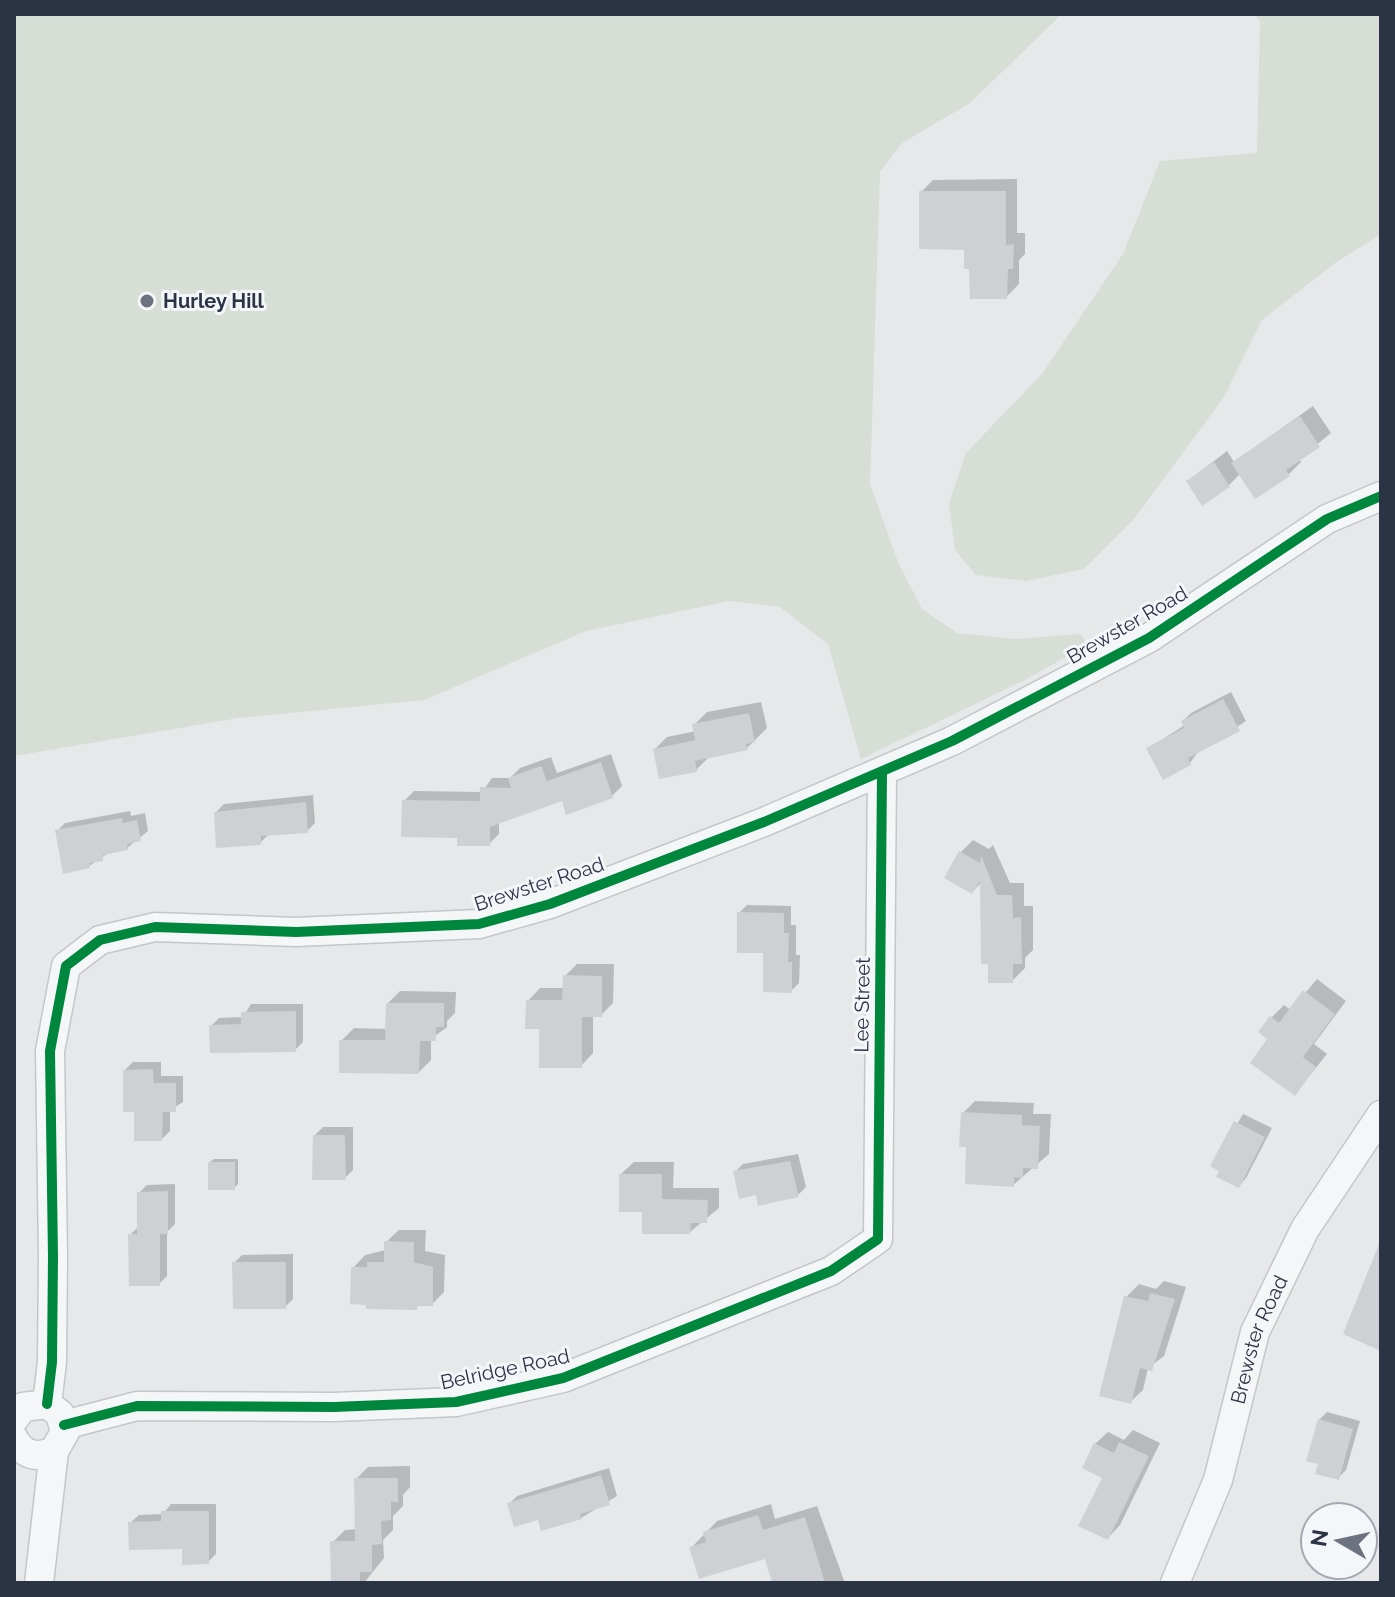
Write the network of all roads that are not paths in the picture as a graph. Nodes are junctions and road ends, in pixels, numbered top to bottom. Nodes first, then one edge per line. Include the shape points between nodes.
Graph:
1 (1381, 496) edge
2 (882, 772) junction
3 (1381, 1115) edge
4 (878, 1239) joint
5 (14, 1419) edge
6 (55, 1427) junction
7 (14, 1439) edge
8 (39, 1583) edge
9 (1175, 1583) edge

1 - 2 street, Brewster Road via 1327,519 1149,638
2 - 4 street, Lee Street
2 - 6 street, Brewster Road via 550,904 479,924 296,932 155,927 100,940 66,966 50,1051
3 - 9 street, Brewster Road via 1305,1229 1255,1332 1218,1480
4 - 6 street, Belridge Road via 831,1271 563,1378 456,1402 137,1406
5 - 6 street via 23,1407
6 - 7 street via 32,1455
6 - 8 street, Brewster Road

